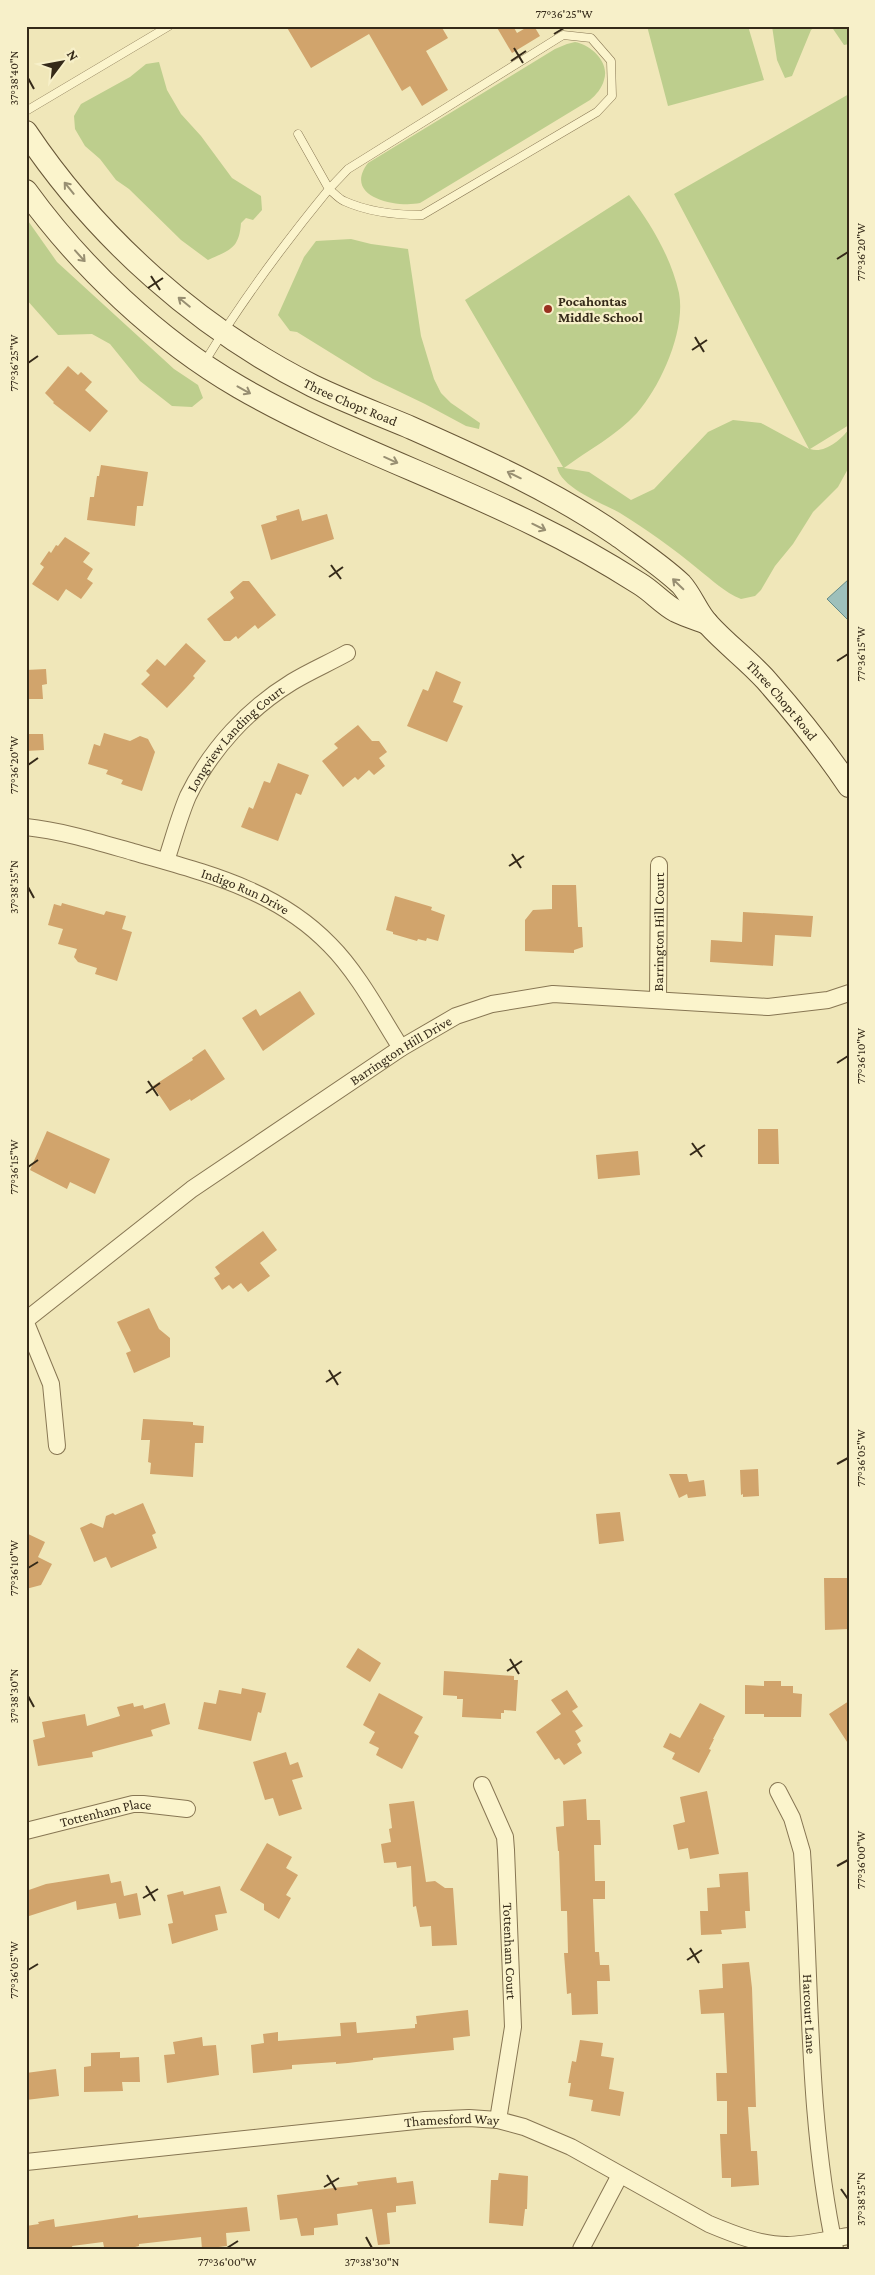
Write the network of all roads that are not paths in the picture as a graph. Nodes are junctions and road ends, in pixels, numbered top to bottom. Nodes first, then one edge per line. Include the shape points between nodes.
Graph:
1 (169, 26) edge
2 (26, 111) edge
3 (26, 132) edge
4 (298, 134) dead end
5 (329, 189) junction
6 (26, 191) edge
7 (222, 332) junction
8 (204, 363) junction
9 (707, 623) junction
10 (347, 653) dead end
11 (849, 786) edge
12 (26, 827) edge
13 (166, 862) junction
14 (659, 865) dead end
15 (849, 993) edge
16 (658, 1000) junction
17 (401, 1048) junction
18 (26, 1322) edge
19 (57, 1446) dead end
20 (482, 1786) dead end
21 (778, 1791) dead end
22 (186, 1809) dead end
23 (26, 1831) edge
24 (498, 2120) junction
25 (26, 2162) edge
26 (620, 2175) junction
27 (839, 2241) edge
28 (581, 2249) edge

1 - 2 lane
7 -> 3 main road, Three Chopt Road via 161,284 122,247 90,214
4 - 5 lane
5 - 5 lane via 344,201 373,210 422,215 597,112 612,96 611,61 591,38 563,35 348,169
5 - 7 lane via 284,244
6 -> 8 main road, Three Chopt Road via 81,258 130,305
7 - 8 lane
9 -> 7 main road, Three Chopt Road via 682,586 618,536 559,499 488,463 313,385
8 -> 9 main road, Three Chopt Road via 238,386 312,425 562,538 641,585 676,611
9 - 11 main road, Three Chopt Road via 766,680
10 - 13 street, Longview Landing Court via 294,680 235,727 208,762 188,797
12 - 13 street, Indigo Run Drive via 72,835
13 - 17 street, Indigo Run Drive via 252,889 291,911 331,946
14 - 16 street, Barrington Hill Court
15 - 16 street, Barrington Hill Drive via 828,1000 768,1007
16 - 17 street, Barrington Hill Drive via 553,994 492,1004 456,1016
17 - 18 street, Barrington Hill Drive via 192,1189
18 - 19 street via 51,1384
20 - 24 street, Tottenham Court via 505,1837 506,1850 513,2004 510,2049
21 - 27 street, Harcourt Lane via 792,1818 802,1852 817,2133 822,2180
22 - 23 street, Tottenham Place via 133,1804
24 - 25 street, Thamesford Way via 424,2120
24 - 26 street, Thamesford Way via 571,2147
26 - 27 street, Thamesford Way via 709,2224 755,2241 788,2245
26 - 28 street

